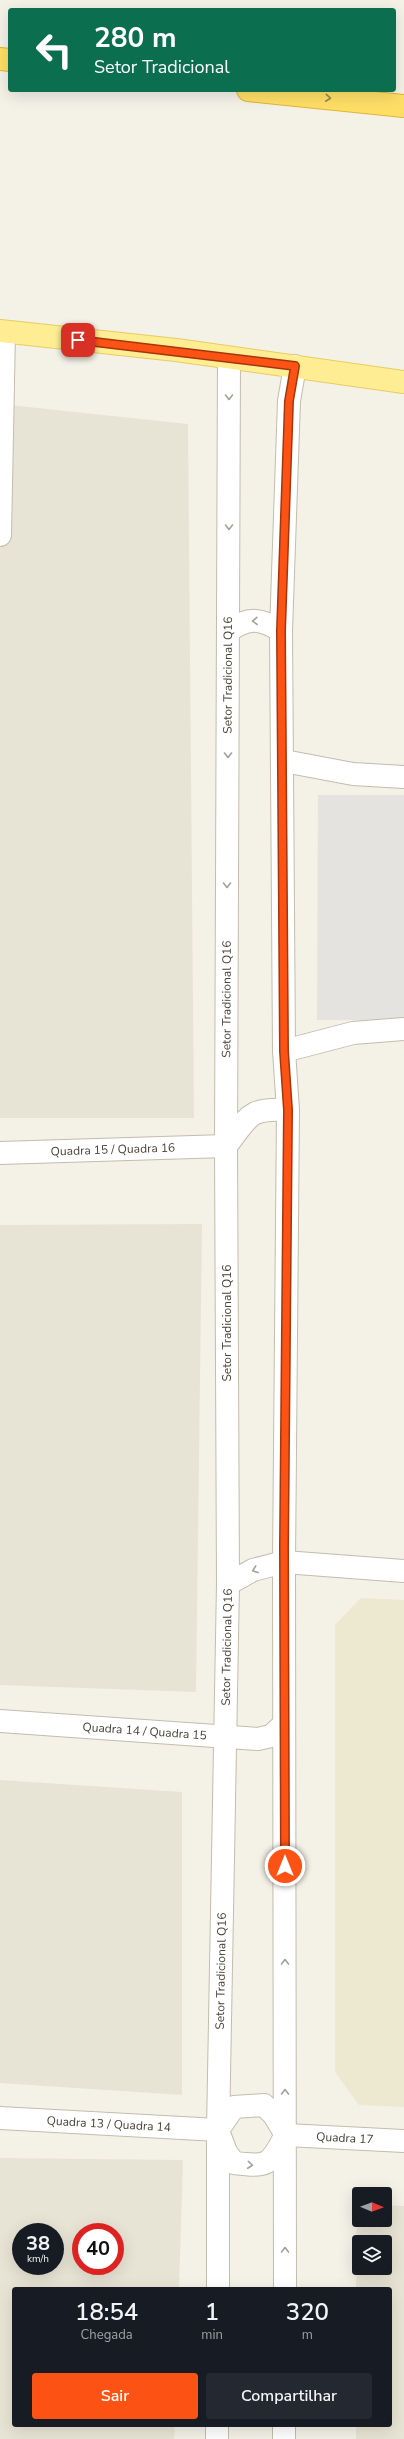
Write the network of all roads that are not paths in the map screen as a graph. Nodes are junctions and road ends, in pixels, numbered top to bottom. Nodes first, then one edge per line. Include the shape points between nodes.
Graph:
1 (268, 92) edge
2 (404, 106) edge
3 (2, 332) edge
4 (229, 358) junction
5 (295, 366) junction
6 (404, 382) edge
7 (0, 535) edge
8 (229, 631) junction
9 (281, 631) junction
10 (284, 761) junction
11 (404, 777) edge
12 (404, 1029) edge
13 (284, 1051) junction
14 (288, 1110) junction
15 (226, 1146) junction
16 (0, 1153) edge
17 (284, 1562) junction
18 (404, 1571) edge
19 (228, 1584) junction
20 (0, 1721) edge
21 (284, 1724) junction
22 (225, 1736) junction
23 (0, 2118) edge
24 (218, 2130) junction
25 (286, 2135) junction
26 (404, 2141) edge
27 (218, 2287) edge
28 (285, 2287) edge
29 (218, 2427) edge
30 (284, 2427) edge
31 (218, 2439) edge
32 (284, 2439) edge

1 -> 2 highway
3 - 4 main road
3 - 7 street
4 - 5 main road
4 -> 8 street, Setor Tradicional Q16
5 - 6 main road
5 - 9 street via 289,401
9 -> 8 street via 266,621 253,620 236,625
8 -> 15 street, Setor Tradicional Q16
9 - 10 street
10 - 11 street via 353,774
10 - 13 street
12 - 13 street via 353,1032
13 - 14 street
14 - 15 street via 267,1109 252,1113
14 - 17 street
15 - 16 street, Quadra 15 / Quadra 16
15 - 19 street, Setor Tradicional Q16
17 - 18 street
17 -> 19 street via 253,1570
17 - 21 street
19 - 22 street, Setor Tradicional Q16
20 - 22 street, Quadra 14 / Quadra 15
21 - 22 street, Quadra 14 / Quadra 15 via 271,1736 258,1739
25 -> 21 street
22 - 24 street, Setor Tradicional Q16
23 - 24 street, Quadra 13 / Quadra 14
24 - 25 street via 234,2107 264,2106 274,2115
24 -> 25 street via 226,2152 234,2163 258,2166 274,2158
24 - 27 street, Setor Tradicional Q16
25 - 26 street, Quadra 17
28 -> 25 street
29 - 31 street
30 - 32 street

